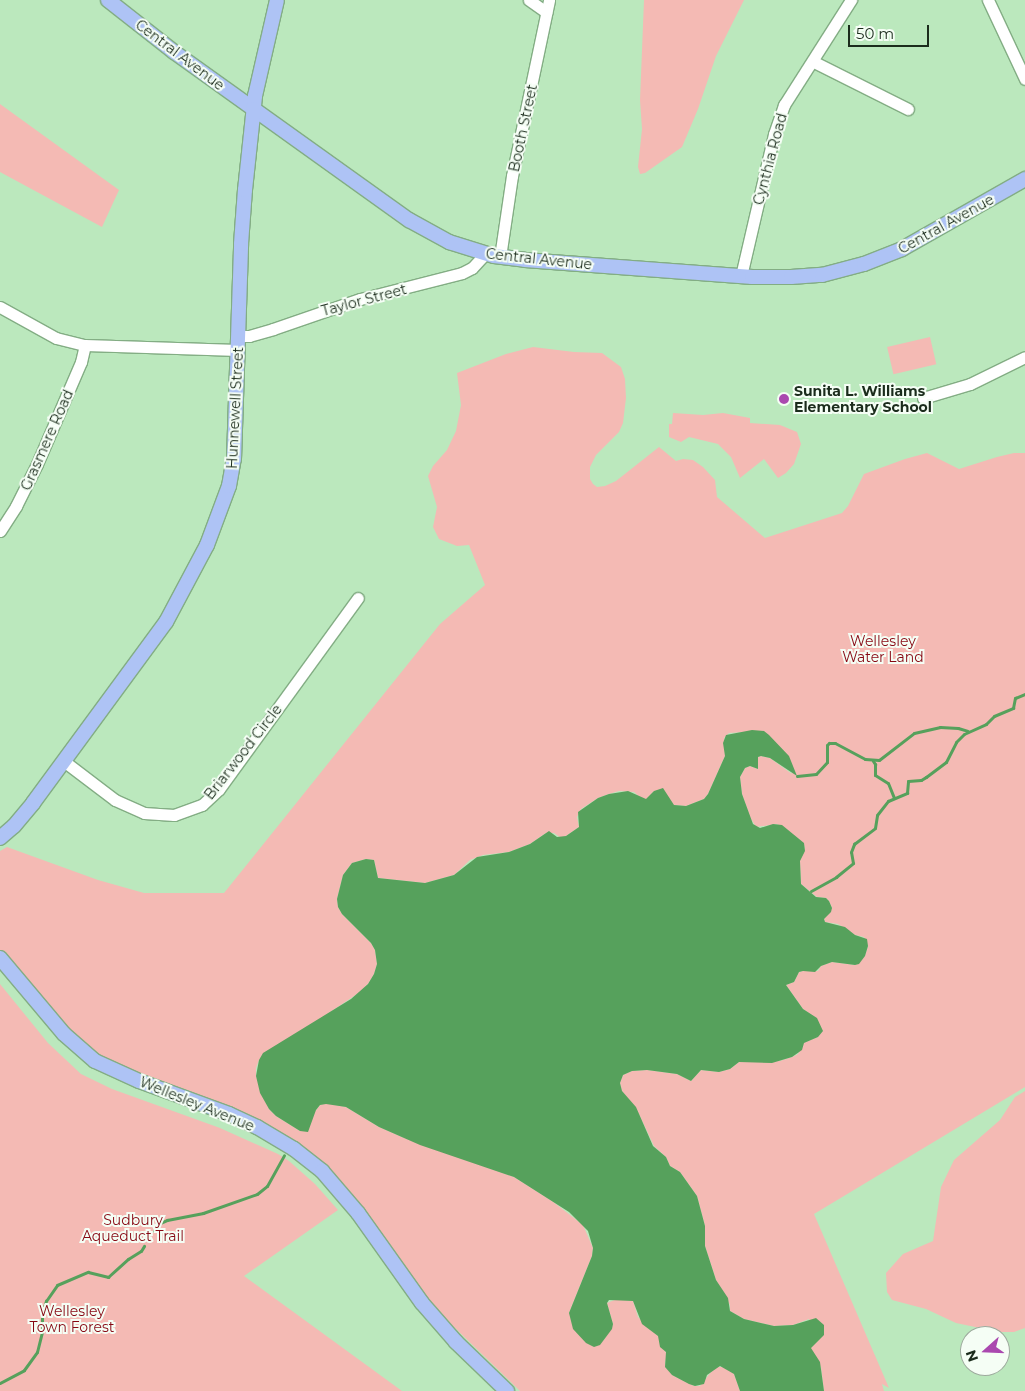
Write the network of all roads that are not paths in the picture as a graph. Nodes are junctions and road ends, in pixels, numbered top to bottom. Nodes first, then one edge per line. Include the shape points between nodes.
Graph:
1 (108, 0) edge
2 (277, 0) edge
3 (529, 0) edge
4 (851, 0) edge
5 (988, 0) edge
6 (548, 6) edge
7 (814, 62) junction
8 (1025, 79) edge
9 (908, 109) dead end
10 (254, 110) junction
11 (1025, 179) edge
12 (485, 254) junction
13 (500, 257) junction
14 (741, 276) junction
15 (0, 308) edge
16 (238, 343) junction
17 (86, 346) junction
18 (1025, 357) edge
19 (923, 398) dead end
20 (0, 531) edge
21 (358, 598) dead end
22 (64, 762) junction
23 (0, 838) edge
24 (0, 958) edge
25 (508, 1391) edge

1 - 10 main road, Central Avenue
2 - 10 main road, Hunnewell Street
3 - 6 street
4 - 7 street, Cynthia Road via 830,30
5 - 8 street
6 - 13 street, Booth Street via 512,176
7 - 9 street
7 - 14 street, Cynthia Road via 784,105 774,134
10 - 12 main road, Central Avenue via 408,220 448,242
10 - 16 main road, Hunnewell Street via 242,229
11 - 14 main road, Central Avenue via 907,247 868,263 808,276
12 - 13 main road, Central Avenue
12 - 16 street, Taylor Street via 471,269 463,272 360,299
13 - 14 main road, Central Avenue
15 - 17 street, Taylor Street via 56,338
16 - 17 street, Taylor Street
16 - 22 main road, Hunnewell Street via 234,458 229,486 207,545 162,629
17 - 20 street, Grasmere Road via 37,464
18 - 19 street via 970,384
21 - 22 street, Briarwood Circle via 219,789 202,805 174,815 144,813 125,806
22 - 23 main road, Hunnewell Street via 19,820
24 - 25 main road, Wellesley Avenue via 64,1034 95,1061 257,1127 294,1149 322,1172 358,1213 422,1303 465,1351

